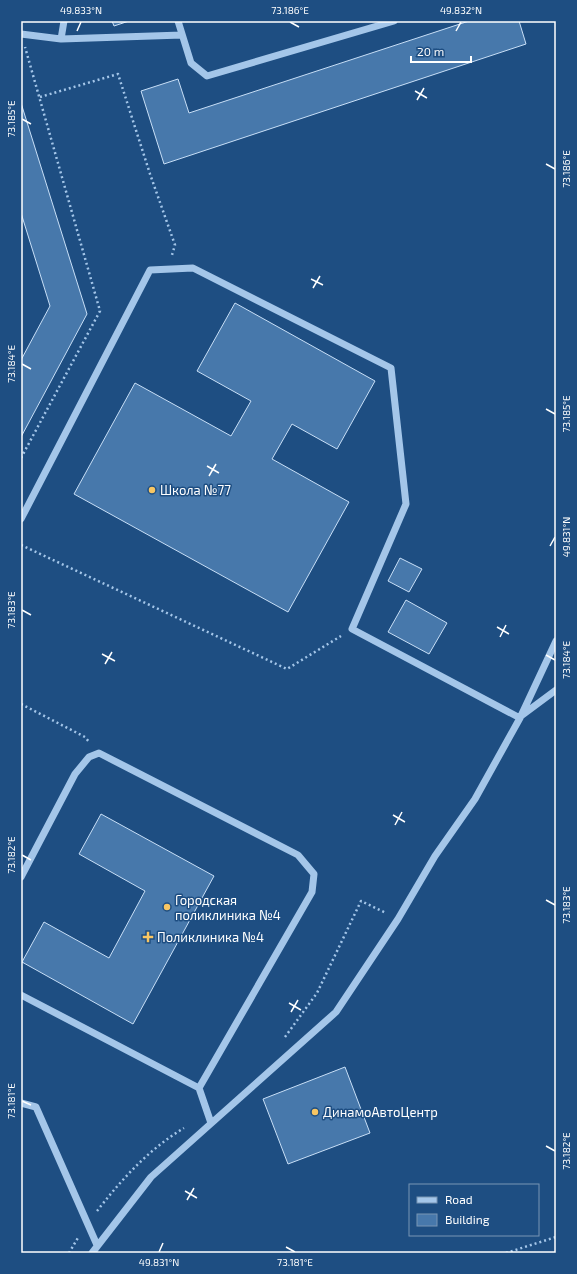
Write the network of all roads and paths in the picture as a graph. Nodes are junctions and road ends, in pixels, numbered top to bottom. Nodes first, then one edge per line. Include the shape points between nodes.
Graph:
1 (64, 21) edge
2 (178, 21) edge
3 (394, 21) edge
4 (383, 23) edge
5 (21, 34) edge
6 (182, 35) junction
7 (61, 39) junction
8 (40, 97) junction
9 (167, 269) junction
10 (21, 458) edge
11 (21, 519) edge
12 (21, 545) edge
13 (352, 629) junction
14 (556, 641) edge
15 (556, 690) edge
16 (21, 704) edge
17 (520, 718) junction
18 (99, 753) junction
19 (21, 877) edge
20 (398, 919) junction
21 (21, 995) edge
22 (281, 1043) dead end
23 (199, 1088) junction
24 (21, 1103) edge
25 (208, 1113) junction
26 (211, 1123) junction
27 (87, 1222) junction
28 (556, 1237) edge
29 (97, 1245) junction
30 (92, 1253) edge
31 (506, 1253) edge

1 - 7 street
2 - 6 street
3 - 4 street
4 - 6 street via 207,76 191,63
5 - 7 street
5 - 8 path
6 - 7 street
8 - 9 path via 118,74 175,245
8 - 10 path via 100,311
9 - 11 street via 150,270
9 - 13 street via 192,268 391,368 406,504
12 - 13 path via 286,669
13 - 17 street
14 - 17 street
15 - 17 street
16 - 18 path via 85,738
17 - 20 street via 475,799 435,856
18 - 19 street via 89,757 75,774
18 - 23 street via 298,855 314,874 312,892
20 - 22 path via 361,901 317,993
20 - 26 street via 336,1012
21 - 23 street
23 - 25 street
24 - 27 street via 36,1107
25 - 26 street
25 - 27 path via 164,1140 120,1182
26 - 29 street via 151,1177
27 - 29 street
28 - 31 path
29 - 30 street

